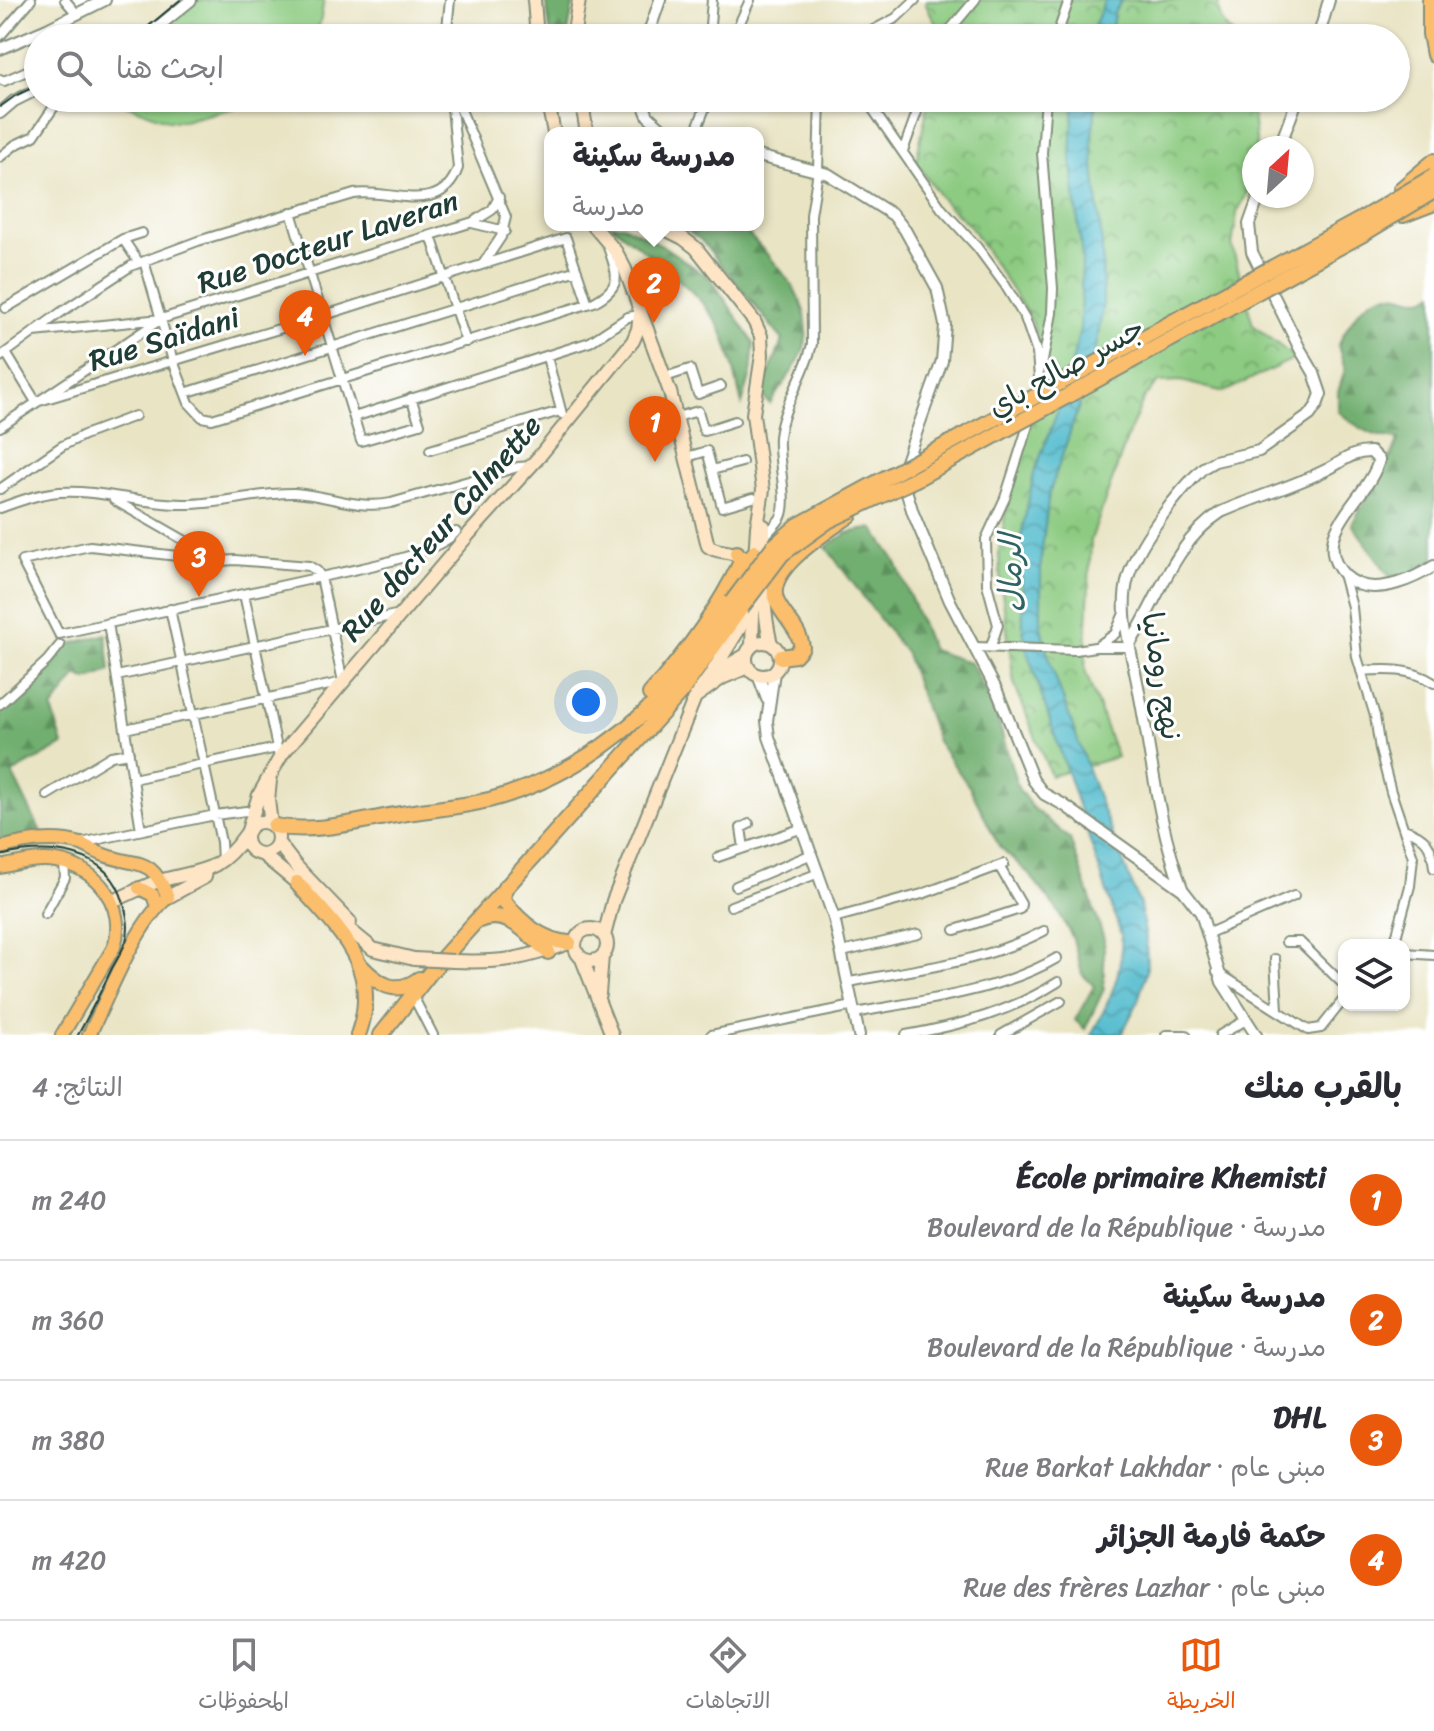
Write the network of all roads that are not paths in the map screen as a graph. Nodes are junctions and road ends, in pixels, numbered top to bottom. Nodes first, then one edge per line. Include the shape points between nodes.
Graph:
1 (31, 0) edge
2 (65, 0) edge
3 (105, 0) edge
4 (191, 0) edge
5 (450, 0) edge
6 (534, 0) edge
7 (579, 0) edge
8 (660, 0) edge
9 (712, 0) edge
10 (749, 0) edge
11 (912, 0) edge
12 (975, 0) edge
13 (1069, 0) edge
14 (1329, 0) edge
15 (1430, 7) edge
16 (77, 14) junction
17 (55, 24) edge
18 (161, 24) edge
19 (447, 24) edge
20 (536, 24) edge
21 (575, 24) edge
22 (652, 24) edge
23 (710, 24) edge
24 (739, 24) edge
25 (882, 24) edge
26 (955, 24) edge
27 (1061, 24) edge
28 (1322, 24) edge
29 (0, 36) edge
30 (24, 38) edge
31 (0, 49) edge
32 (1434, 55) edge
33 (24, 72) edge
34 (0, 79) edge
35 (24, 95) edge
36 (50, 112) edge
37 (455, 112) edge
38 (460, 112) edge
39 (646, 112) edge
40 (820, 112) edge
41 (875, 112) edge
42 (917, 112) edge
43 (1045, 112) edge
44 (1293, 112) edge
45 (2, 115) edge
46 (660, 127) edge
47 (1284, 136) edge
48 (903, 151) junction
49 (0, 157) edge
50 (764, 158) edge
51 (1434, 161) edge
52 (818, 171) junction
53 (1434, 176) edge
54 (1434, 191) edge
55 (499, 197) junction
56 (1434, 203) edge
57 (1255, 208) edge
58 (291, 212) junction
59 (472, 222) junction
60 (1360, 228) junction
61 (505, 231) junction
62 (599, 231) edge
63 (667, 231) edge
64 (142, 233) dead end
65 (603, 235) junction
66 (431, 236) junction
67 (123, 239) junction
68 (141, 262) junction
69 (483, 265) junction
70 (577, 270) junction
71 (310, 275) junction
72 (444, 277) junction
73 (588, 304) junction
74 (6, 308) dead end
75 (454, 310) junction
76 (640, 315) junction
77 (322, 316) junction
78 (161, 319) junction
79 (33, 332) junction
80 (466, 342) junction
81 (332, 347) junction
82 (3, 355) edge
83 (547, 357) junction
84 (173, 361) junction
85 (665, 377) junction
86 (1039, 378) junction
87 (342, 379) junction
88 (721, 386) dead end
89 (185, 393) junction
90 (411, 398) junction
91 (36, 402) junction
92 (135, 416) dead end
93 (564, 416) junction
94 (354, 417) junction
95 (677, 417) junction
96 (735, 421) dead end
97 (0, 427) edge
98 (430, 450) dead end
99 (687, 457) junction
100 (742, 462) dead end
101 (532, 466) junction
102 (712, 470) junction
103 (0, 489) edge
104 (758, 494) junction
105 (107, 495) junction
106 (0, 508) edge
107 (858, 508) junction
108 (456, 532) dead end
109 (764, 538) junction
110 (747, 555) junction
111 (221, 561) junction
112 (1434, 566) edge
113 (1343, 574) junction
114 (321, 577) junction
115 (244, 594) junction
116 (746, 601) junction
117 (1126, 605) junction
118 (170, 609) junction
119 (400, 614) junction
120 (108, 623) junction
121 (332, 629) junction
122 (771, 644) junction
123 (60, 645) dead end
124 (991, 646) junction
125 (256, 647) junction
126 (974, 647) junction
127 (1095, 647) junction
128 (1128, 647) junction
129 (781, 657) junction
130 (751, 661) junction
131 (182, 663) junction
132 (1361, 671) junction
133 (774, 672) junction
134 (117, 676) junction
135 (710, 676) junction
136 (343, 682) junction
137 (1434, 683) edge
138 (266, 697) junction
139 (695, 697) junction
140 (0, 704) edge
141 (768, 705) junction
142 (193, 713) junction
143 (125, 729) junction
144 (617, 735) junction
145 (129, 753) junction
146 (278, 753) junction
147 (204, 764) junction
148 (271, 770) junction
149 (133, 779) junction
150 (47, 795) dead end
151 (253, 813) junction
152 (215, 815) junction
153 (749, 824) dead end
154 (273, 825) junction
155 (803, 828) junction
156 (1404, 829) junction
157 (141, 830) junction
158 (248, 831) junction
159 (78, 843) junction
160 (278, 843) junction
161 (0, 848) edge
162 (744, 848) junction
163 (258, 853) junction
164 (812, 854) junction
165 (718, 857) dead end
166 (222, 860) junction
167 (64, 863) junction
168 (0, 867) edge
169 (1434, 868) edge
170 (819, 873) junction
171 (161, 880) junction
172 (297, 883) junction
173 (736, 886) dead end
174 (505, 887) junction
175 (139, 888) junction
176 (1183, 890) junction
177 (1294, 896) dead end
178 (168, 897) junction
179 (112, 901) junction
180 (613, 901) junction
181 (731, 906) dead end
182 (157, 907) junction
183 (45, 914) dead end
184 (834, 918) junction
185 (473, 923) junction
186 (590, 928) junction
187 (523, 930) junction
188 (955, 930) dead end
189 (1044, 931) dead end
190 (1209, 933) junction
191 (918, 934) dead end
192 (604, 936) junction
193 (1396, 939) edge
194 (1286, 942) dead end
195 (576, 949) junction
196 (548, 952) junction
197 (842, 952) junction
198 (385, 953) junction
199 (1410, 953) edge
200 (1434, 955) edge
201 (602, 956) junction
202 (1057, 958) dead end
203 (521, 959) junction
204 (1275, 959) dead end
205 (361, 966) junction
206 (432, 972) junction
207 (1217, 972) junction
208 (1338, 979) edge
209 (849, 982) junction
210 (1058, 982) dead end
211 (415, 1000) junction
212 (600, 1001) junction
213 (1061, 1001) dead end
214 (1338, 1007) edge
215 (854, 1009) junction
216 (1278, 1010) junction
217 (1246, 1020) junction
218 (62, 1035) edge
219 (89, 1035) edge
220 (358, 1035) edge
221 (381, 1035) edge
222 (389, 1035) edge
223 (433, 1035) edge
224 (612, 1035) edge
225 (711, 1035) edge
226 (859, 1035) edge
227 (906, 1035) edge
228 (1001, 1035) edge
229 (1166, 1035) edge
230 (1186, 1035) edge
231 (1220, 1035) edge
232 (1256, 1035) edge

1 - 29 street
2 - 16 street
3 - 16 street
4 - 18 street
5 - 19 street
6 - 20 main road
7 - 21 main road
8 - 22 street
9 - 23 street
10 - 24 street
11 - 25 street via 903,13
12 - 26 street
13 - 27 street
14 - 28 street
15 - 32 highway
16 - 17 street
30 - 31 street
33 - 34 street
35 - 45 street
36 - 49 street via 34,136
37 - 58 street via 454,178 431,196 354,194
38 - 55 street
39 - 46 street
40 - 52 street
41 - 48 street
42 - 48 street
43 - 86 street via 1042,153 1053,288
44 - 47 street
48 - 86 street via 1025,318
50 - 52 street
51 - 60 highway, bridge
52 - 109 street via 811,215 812,344 779,439 783,511
52 - 126 street via 900,222 940,297 945,325 942,361 908,454 905,480 913,513
53 - 60 highway, bridge
54 - 60 highway, جسر صالح باي, bridge
55 - 59 street, Rue Docteur Laveran via 492,210
55 - 61 street
56 - 60 highway, bridge
57 - 117 street, نهج رومانيا via 1249,224 1252,252 1316,377 1319,400 1310,415 1259,451 1215,461 1199,472 1136,557 1126,584
58 - 68 street
58 - 71 street
59 - 61 street
59 - 66 street, Rue Docteur Laveran
60 - 107 highway, جسر صالح باي, bridge
60 - 116 highway, bridge via 797,526 773,547
61 - 69 street
62 - 65 main road
63 - 104 main road via 696,248 758,329 762,355 753,422
64 - 67 street
65 - 73 street via 616,283 607,295
65 - 76 main road via 625,269
66 - 71 street, Rue Docteur Laveran
66 - 72 street
67 - 68 street
67 - 74 street
68 - 78 street
68 - 79 street
69 - 70 street, Rue Saïdani via 566,238
69 - 72 street, Rue Saïdani
70 - 73 street
70 - 75 street
71 - 77 street
71 - 78 street, Rue Docteur Laveran
72 - 75 street
72 - 77 street, Rue Saïdani
73 - 80 street
75 - 80 street
75 - 81 street
76 - 83 street via 628,317 598,339
76 - 85 main road
76 - 93 main road, Rue docteur Calmette via 633,341
77 - 81 street
77 - 84 street, Rue Saïdani
78 - 79 street
78 - 84 street
78 - 91 street
79 - 82 street
80 - 87 street
81 - 87 street
81 - 89 street
82 - 91 street
83 - 90 street
83 - 93 street
84 - 89 street
84 - 91 street, Rue Saïdani
85 - 88 street via 690,369 698,394
85 - 95 main road
86 - 124 street via 1005,498 986,539 987,584 998,625
87 - 89 street via 212,419 192,409
87 - 94 street
90 - 94 street
90 - 94 street via 420,424 361,441
91 - 97 street
92 - 103 street via 62,446
93 - 98 street
93 - 101 main road, Rue docteur Calmette
95 - 96 street via 698,411 704,431
95 - 99 main road
99 - 102 street via 707,451
99 - 110 main road via 708,546
100 - 102 street
101 - 105 street via 371,506 296,493 187,504
101 - 119 main road, Rue docteur Calmette
102 - 104 street via 722,507
104 - 109 main road
104 - 110 main road
105 - 106 street via 61,492
105 - 111 street
107 - 116 highway, جسر صالح باي, bridge via 791,546
107 - 129 highway, bridge via 783,569 776,602 802,643 797,654
108 - 114 street via 428,549
109 - 110 street
109 - 122 main road via 762,586
110 - 116 main road via 754,576
110 - 144 highway via 686,649
111 - 114 street via 309,566
111 - 120 street via 90,546 22,561 59,634
112 - 113 street via 1378,587 1352,582
113 - 128 street via 1332,536 1374,475 1379,460 1371,452 1353,454 1207,521 1184,547
113 - 132 street
114 - 115 street
114 - 121 street
115 - 118 street
115 - 125 street
116 - 130 main road
116 - 135 main road
116 - 144 highway via 678,678
116 - 174 highway via 681,692
117 - 127 street via 1115,634
117 - 128 street, نهج رومانيا
118 - 120 street
118 - 131 street
119 - 121 street
119 - 136 main road, Rue docteur Calmette
120 - 134 street
121 - 125 street
121 - 136 street
122 - 129 main road
122 - 130 main road via 762,642
123 - 140 street
124 - 126 street
124 - 127 street
125 - 131 street
125 - 138 street
126 - 176 street via 1044,794
127 - 128 street
128 - 176 street, نهج رومانيا via 1162,821
129 - 133 main road
130 - 133 main road via 766,676
130 - 135 main road
130 - 139 main road
130 - 141 street
131 - 134 street
131 - 142 street
132 - 137 street via 1410,672
132 - 156 street
133 - 141 street
134 - 143 street
135 - 139 main road
136 - 138 street
136 - 146 main road, Rue docteur Calmette
138 - 142 street
138 - 146 street
139 - 180 main road
141 - 155 street via 769,737
142 - 143 street
142 - 147 street
143 - 145 street
144 - 154 highway via 562,771 508,795 307,830
145 - 149 street
145 - 150 street via 111,756
146 - 147 street
146 - 148 main road, Rue docteur Calmette
147 - 149 street
147 - 152 street
148 - 151 main road, Rue docteur Calmette
148 - 154 main road, Rue docteur Calmette via 268,800
149 - 157 street
151 - 152 street
151 - 158 main road, Rue docteur Calmette
152 - 157 street
152 - 166 street
153 - 162 street via 740,831
154 - 158 main road via 257,822
154 - 160 main road
155 - 162 street
155 - 164 street
156 - 169 street via 1428,842
156 - 193 street via 1414,867
157 - 159 street
158 - 163 main road via 247,843
158 - 166 main road
159 - 161 main road via 38,840
159 - 171 main road via 145,865
160 - 163 main road via 270,852
160 - 198 main road
162 - 165 street
163 - 172 main road
163 - 178 main road
164 - 170 street
164 - 173 street
166 - 171 main road via 190,875
167 - 168 main road
167 - 179 main road via 96,880
167 - 183 street via 65,878
170 - 181 street
170 - 184 street
171 - 175 main road
171 - 178 main road
172 - 198 main road via 361,941
172 - 205 highway via 348,941
174 - 185 highway
174 - 195 highway via 503,900 537,932
175 - 179 main road
175 - 182 main road via 153,895
176 - 190 street
177 - 190 street
178 - 182 main road
179 - 218 main road via 118,935 114,947
180 - 186 main road
180 - 192 main road
182 - 219 main road
184 - 188 street via 1001,865 1020,909
184 - 197 street
185 - 187 highway via 500,916
185 - 206 highway
186 - 192 main road
186 - 195 main road via 580,932
187 - 196 highway
187 - 203 main road via 527,945
189 - 209 street via 965,961
190 - 207 street
191 - 197 street
192 - 201 main road
194 - 208 street via 1300,942
195 - 196 main road
195 - 201 main road via 592,961
195 - 212 main road
196 - 203 main road
197 - 209 street
198 - 203 main road, bridge via 453,961
199 - 200 street
201 - 212 main road
202 - 215 street via 993,984
204 - 216 street
205 - 206 highway via 384,986 396,988
205 - 220 highway via 364,1009
206 - 211 highway
206 - 221 highway
207 - 216 street
207 - 217 street
209 - 215 street
210 - 227 street via 988,1016
211 - 222 highway
211 - 223 street
212 - 224 main road
213 - 228 street
214 - 216 street via 1317,1030 1308,1030
215 - 225 street
215 - 226 street
217 - 231 street
217 - 232 street
229 - 230 street

